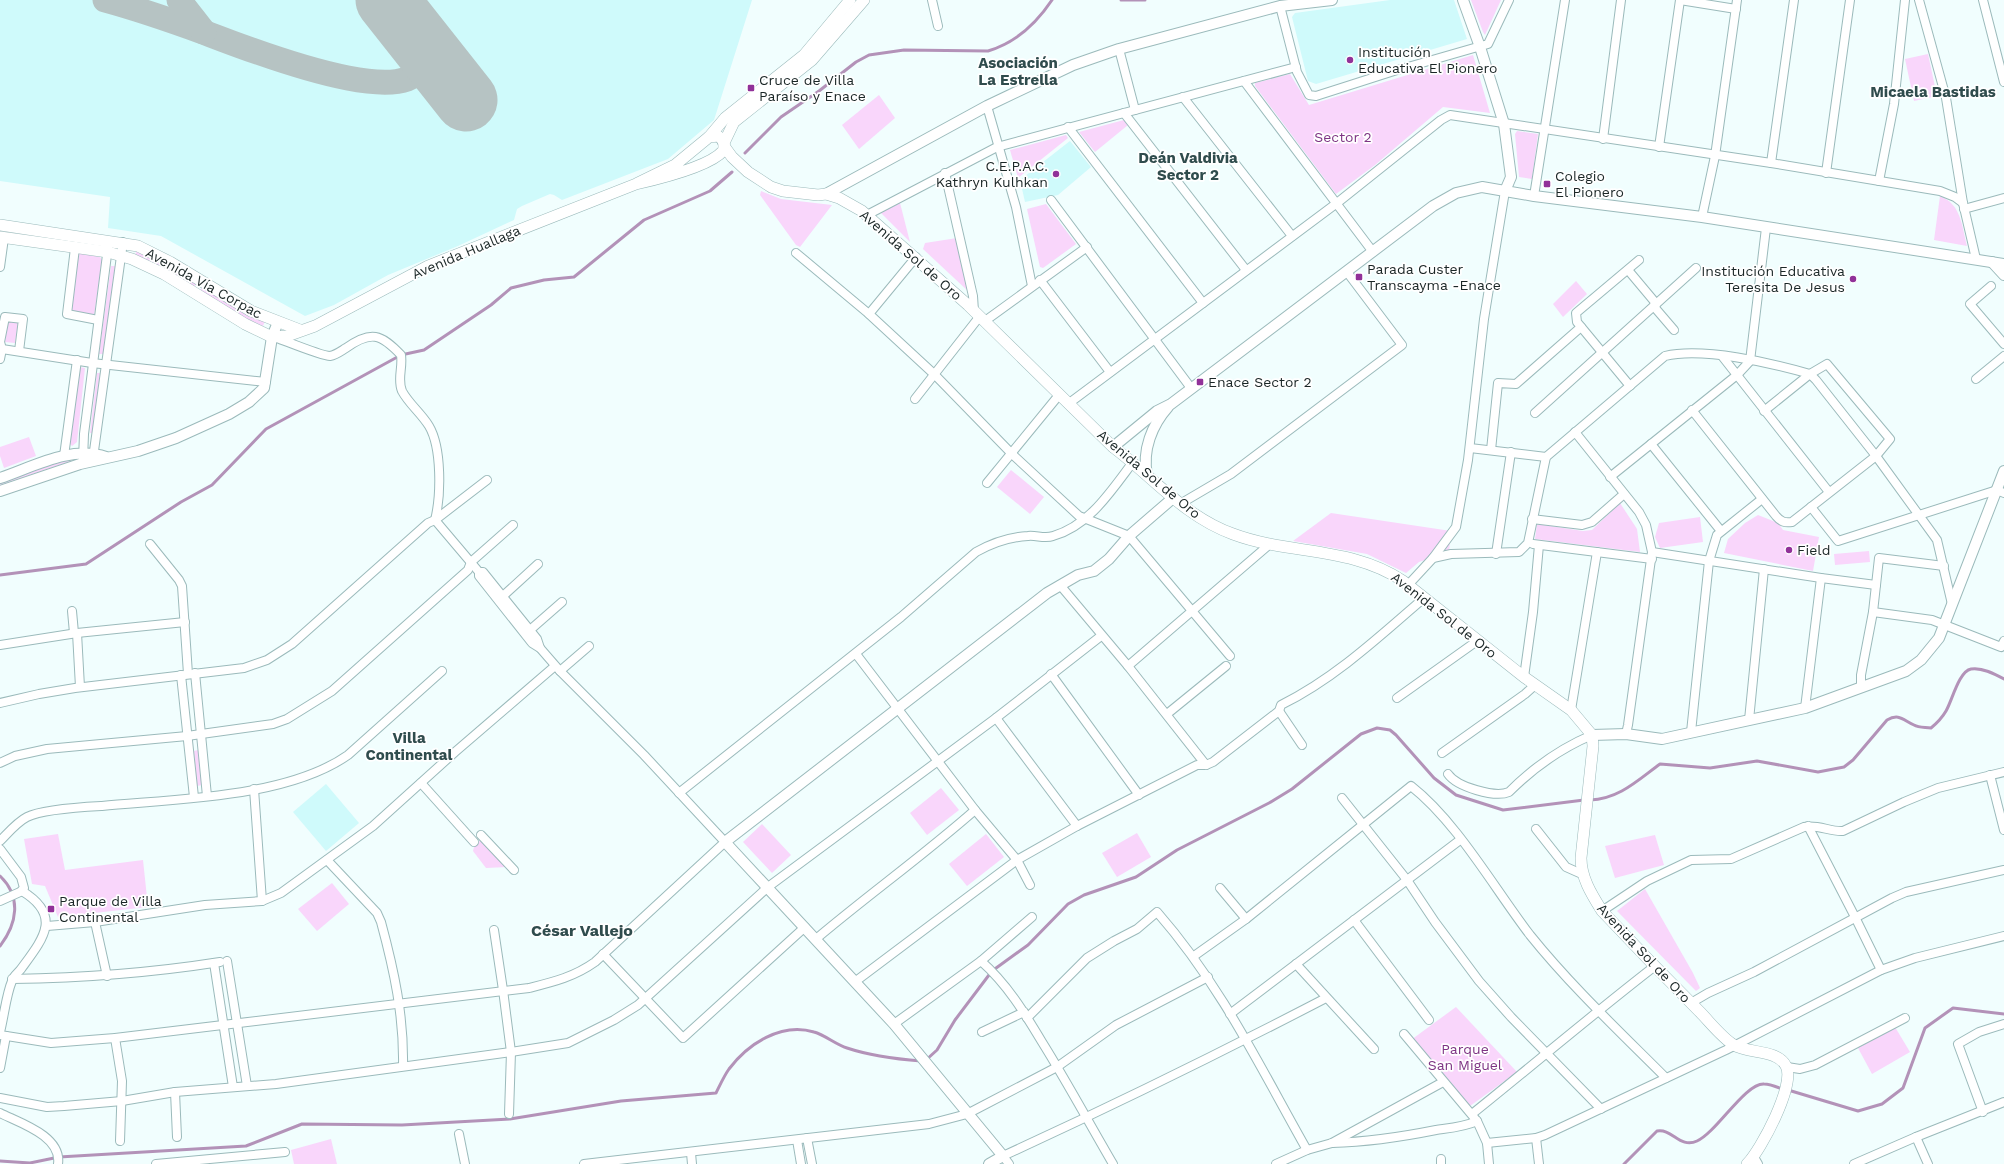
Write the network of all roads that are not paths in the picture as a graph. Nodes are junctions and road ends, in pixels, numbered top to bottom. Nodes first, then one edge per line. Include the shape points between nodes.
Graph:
1 (850, 0) edge
2 (864, 0) edge
3 (932, 0) edge
4 (1332, 0) edge
5 (1463, 0) edge
6 (1509, 0) edge
7 (1564, 0) edge
8 (1621, 0) edge
9 (1680, 0) edge
10 (1737, 0) edge
11 (1794, 0) edge
12 (1850, 0) edge
13 (1905, 0) edge
14 (1919, 0) edge
15 (1983, 0) edge
16 (1280, 6) junction
17 (1736, 9) junction
18 (938, 26) dead end
19 (1480, 47) junction
20 (1119, 48) junction
21 (1296, 67) junction
22 (1244, 81) junction
23 (2004, 82) edge
24 (1183, 97) junction
25 (987, 106) junction
26 (1135, 110) junction
27 (1124, 113) junction
28 (1504, 124) junction
29 (1068, 127) junction
30 (1544, 130) junction
31 (708, 138) junction
32 (1603, 139) junction
33 (997, 147) junction
34 (1659, 147) junction
35 (721, 150) junction
36 (1715, 156) junction
37 (1771, 163) junction
38 (945, 173) junction
39 (1826, 173) junction
40 (1879, 181) junction
41 (636, 184) junction
42 (1505, 192) junction
43 (826, 194) junction
44 (1534, 196) junction
45 (2004, 198) edge
46 (1051, 200) dead end
47 (1337, 203) junction
48 (1964, 206) junction
49 (867, 215) junction
50 (1702, 217) junction
51 (0, 225) edge
52 (1766, 228) junction
53 (1292, 236) junction
54 (2, 237) edge
55 (108, 240) junction
56 (123, 242) junction
57 (1087, 247) junction
58 (75, 248) junction
59 (108, 252) junction
60 (1373, 252) junction
61 (796, 253) dead end
62 (121, 255) junction
63 (916, 256) junction
64 (1976, 259) junction
65 (1639, 260) dead end
66 (1992, 262) junction
67 (2004, 264) edge
68 (0, 267) edge
69 (1696, 268) dead end
70 (1246, 270) junction
71 (1628, 270) junction
72 (1348, 272) junction
73 (2004, 275) edge
74 (1040, 280) junction
75 (1032, 286) junction
76 (1991, 286) dead end
77 (1202, 303) junction
78 (1656, 305) junction
79 (869, 314) junction
80 (980, 316) junction
81 (98, 320) junction
82 (278, 322) junction
83 (1581, 327) junction
84 (300, 330) junction
85 (1674, 330) dead end
86 (272, 337) junction
87 (1155, 338) junction
88 (2004, 344) edge
89 (2, 349) junction
90 (312, 350) junction
91 (19, 351) junction
92 (1602, 352) junction
93 (1722, 356) junction
94 (2004, 356) edge
95 (0, 359) edge
96 (77, 360) junction
97 (1750, 361) junction
98 (92, 363) junction
99 (106, 364) junction
100 (1110, 372) junction
101 (1810, 374) junction
102 (935, 375) junction
103 (1737, 376) junction
104 (1976, 380) dead end
105 (266, 382) junction
106 (1630, 386) junction
107 (1191, 388) junction
108 (1059, 395) junction
109 (915, 399) dead end
110 (1068, 404) junction
111 (1171, 404) junction
112 (1692, 410) junction
113 (1764, 411) junction
114 (1535, 412) dead end
115 (1575, 432) junction
116 (1651, 444) junction
117 (1113, 447) junction
118 (1470, 448) junction
119 (1491, 450) junction
120 (1511, 452) junction
121 (1012, 454) junction
122 (64, 456) junction
123 (1876, 456) junction
124 (1546, 457) junction
125 (88, 458) junction
126 (1133, 462) junction
127 (2004, 471) edge
128 (1147, 475) junction
129 (1610, 477) junction
130 (0, 478) edge
131 (487, 480) dead end
132 (987, 483) dead end
133 (0, 491) edge
134 (2000, 491) edge
135 (1829, 492) junction
136 (1624, 494) junction
137 (1762, 498) junction
138 (1177, 501) junction
139 (1810, 507) junction
140 (1919, 515) junction
141 (1086, 519) junction
142 (1532, 519) junction
143 (435, 520) junction
144 (513, 526) dead end
145 (1721, 531) junction
146 (1129, 536) junction
147 (1528, 543) junction
148 (150, 544) dead end
149 (1270, 544) junction
150 (1539, 545) junction
151 (1598, 552) junction
152 (1496, 554) junction
153 (1652, 555) junction
154 (1433, 558) junction
155 (1709, 561) junction
156 (471, 562) junction
157 (538, 564) dead end
158 (1944, 566) junction
159 (1764, 569) junction
160 (479, 572) junction
161 (1821, 578) junction
162 (1060, 585) junction
163 (1408, 585) junction
164 (1876, 585) junction
165 (503, 596) junction
166 (1424, 598) junction
167 (562, 602) dead end
168 (1952, 604) junction
169 (72, 611) dead end
170 (1193, 611) junction
171 (1873, 612) junction
172 (185, 622) junction
173 (1944, 625) junction
174 (530, 630) junction
175 (76, 633) junction
176 (1101, 636) junction
177 (1477, 641) junction
178 (2004, 641) edge
179 (0, 645) edge
180 (589, 646) dead end
181 (540, 648) junction
182 (856, 654) junction
183 (1230, 656) dead end
184 (1128, 666) junction
185 (1226, 666) dead end
186 (557, 669) junction
187 (442, 671) dead end
188 (188, 674) junction
189 (1051, 674) junction
190 (1524, 677) junction
191 (1535, 685) junction
192 (80, 687) junction
193 (1861, 688) junction
194 (1397, 698) dead end
195 (0, 703) edge
196 (899, 708) junction
197 (1805, 708) junction
198 (1571, 710) junction
199 (1278, 711) junction
200 (1167, 714) junction
201 (996, 718) junction
202 (1749, 720) junction
203 (1691, 732) junction
204 (200, 734) junction
205 (1626, 734) junction
206 (1592, 735) junction
207 (187, 736) junction
208 (1302, 745) dead end
209 (1442, 753) dead end
210 (939, 761) junction
211 (0, 763) edge
212 (1206, 765) junction
213 (2004, 772) edge
214 (1448, 774) dead end
215 (1990, 775) junction
216 (421, 783) junction
217 (254, 789) junction
218 (679, 793) junction
219 (1139, 795) junction
220 (207, 796) junction
221 (194, 798) junction
222 (1342, 798) dead end
223 (975, 810) junction
224 (1363, 824) junction
225 (1077, 826) junction
226 (1808, 826) junction
227 (1536, 829) dead end
228 (2004, 830) edge
229 (481, 835) dead end
230 (1460, 840) junction
231 (0, 841) edge
232 (474, 842) dead end
233 (725, 842) junction
234 (0, 848) edge
235 (327, 860) junction
236 (1016, 860) junction
237 (514, 870) dead end
238 (2004, 870) edge
239 (1584, 875) junction
240 (1407, 880) junction
241 (1030, 885) dead end
242 (768, 887) junction
243 (1220, 888) dead end
244 (21, 891) junction
245 (2, 898) edge
246 (262, 901) junction
247 (1602, 911) junction
248 (1032, 917) dead end
249 (1855, 917) junction
250 (1246, 919) junction
251 (1354, 920) junction
252 (95, 922) junction
253 (47, 926) junction
254 (805, 927) junction
255 (494, 930) dead end
256 (2004, 936) edge
257 (816, 939) junction
258 (603, 954) junction
259 (1194, 956) junction
260 (981, 961) junction
261 (220, 962) junction
262 (1296, 964) junction
263 (1655, 966) junction
264 (1881, 970) junction
265 (108, 976) junction
266 (1208, 977) junction
267 (12, 979) junction
268 (856, 981) junction
269 (503, 990) junction
270 (1326, 998) junction
271 (645, 999) junction
272 (1691, 1003) junction
273 (399, 1005) junction
274 (1598, 1010) junction
275 (1230, 1014) junction
276 (1025, 1015) junction
277 (1906, 1018) dead end
278 (1428, 1020) dead end
279 (237, 1023) junction
280 (894, 1024) junction
281 (2004, 1024) edge
282 (223, 1025) junction
283 (982, 1032) dead end
284 (2, 1034) edge
285 (1404, 1034) dead end
286 (115, 1038) junction
287 (1246, 1040) junction
288 (1734, 1045) junction
289 (1374, 1049) dead end
290 (510, 1052) junction
291 (1548, 1053) junction
292 (403, 1066) junction
293 (1058, 1067) junction
294 (0, 1068) edge
295 (1788, 1072) junction
296 (1666, 1078) junction
297 (1443, 1082) junction
298 (247, 1086) junction
299 (233, 1087) junction
300 (175, 1092) junction
301 (0, 1098) edge
302 (122, 1100) junction
303 (2004, 1102) edge
304 (1601, 1109) junction
305 (1983, 1112) junction
306 (0, 1113) edge
307 (509, 1114) dead end
308 (967, 1114) junction
309 (1472, 1114) junction
310 (1086, 1118) junction
311 (1477, 1121) junction
312 (458, 1134) dead end
313 (177, 1137) dead end
314 (1916, 1137) junction
315 (807, 1138) junction
316 (1536, 1138) junction
317 (796, 1140) junction
318 (120, 1141) dead end
319 (1332, 1143) junction
320 (1487, 1143) junction
321 (1307, 1150) junction
322 (285, 1152) dead end
323 (691, 1153) junction
324 (1006, 1160) edge
325 (1753, 1162) edge
326 (58, 1164) edge
327 (156, 1164) edge
328 (465, 1164) edge
329 (584, 1164) edge
330 (692, 1164) edge
331 (801, 1164) edge
332 (812, 1164) edge
333 (988, 1164) edge
334 (1113, 1164) edge
335 (1276, 1164) edge
336 (1489, 1164) edge
337 (1539, 1164) edge
338 (1854, 1164) edge
339 (1928, 1164) edge

1 - 31 main road, Avenida Huallaga via 804,55 729,114
2 - 35 main road via 812,60 734,122
3 - 18 street
4 - 16 street
5 - 19 street
6 - 19 street via 1488,44
7 - 30 street
8 - 32 street
9 - 17 street
9 - 34 street
10 - 17 street
11 - 37 street
12 - 39 street
13 - 40 street via 1894,104
14 - 48 street via 1946,98
15 - 23 street
16 - 20 street
16 - 21 street
17 - 36 street
19 - 21 street via 1316,96 1309,95 1304,89
19 - 28 street
20 - 25 street via 1073,65
20 - 26 street
21 - 22 street
22 - 24 street
22 - 47 street
24 - 26 street
24 - 53 street
25 - 33 street
25 - 43 street
26 - 27 street
27 - 29 street
27 - 70 street
28 - 30 street
28 - 42 street via 1511,177
28 - 47 street via 1454,115 1446,116
29 - 33 street
29 - 77 street
30 - 32 street
30 - 44 street
31 - 35 main road via 718,136
31 - 35 main road via 704,143 709,154
31 - 41 main road, Avenida Huallaga via 675,165
32 - 34 street
33 - 38 street
33 - 75 street via 1016,207
34 - 36 street
35 - 41 main road, Avenida Huallaga via 707,162
35 - 43 main road, Avenida Sol de Oro via 771,187 818,196
36 - 37 street
36 - 50 street
37 - 39 street
38 - 49 street
38 - 80 street via 973,296
39 - 40 street
40 - 48 street via 1940,191 1955,197
41 - 84 main road, Avenida Huallaga via 428,266 315,326
42 - 44 street
42 - 60 street via 1482,187 1456,193 1433,206
42 - 118 street via 1484,319
43 - 49 main road, Avenida Sol de Oro via 840,198
44 - 50 street
45 - 48 street
46 - 57 street
47 - 53 street
47 - 60 street
48 - 64 street
49 - 63 main road, Avenida Sol de Oro
50 - 52 street
51 - 55 main road, Avenida Vía Corpac
52 - 64 street
52 - 97 street
53 - 70 street
54 - 58 main road, Avenida Vía Corpac
54 - 68 street
55 - 56 main road, Avenida Vía Corpac
55 - 59 street
56 - 62 street
56 - 82 main road, Avenida Vía Corpac via 138,246 170,262 251,311
57 - 74 street
57 - 87 street
58 - 59 main road, Avenida Vía Corpac
58 - 81 street via 67,314
59 - 62 main road, Avenida Vía Corpac
59 - 81 street
60 - 72 street
61 - 79 street
62 - 86 main road, Avenida Vía Corpac via 164,274 245,324
62 - 99 street
63 - 79 street
63 - 80 main road, Avenida Sol de Oro
64 - 66 street
65 - 71 street
66 - 67 street
66 - 73 street
69 - 78 street
70 - 77 street
71 - 78 street
71 - 83 street via 1576,313 1577,322
72 - 107 street
72 - 138 street via 1402,345 1231,474
74 - 75 street
74 - 100 street
75 - 80 street
76 - 88 street via 1970,304
77 - 87 street
78 - 85 street via 1656,309
78 - 92 street
79 - 102 street
80 - 102 street
80 - 108 main road, Avenida Sol de Oro
81 - 98 street
82 - 84 main road, Avenida Vía Corpac
82 - 86 street
83 - 92 street
83 - 119 street via 1516,384 1498,383
84 - 86 main road, Avenida Vía Corpac via 287,336
84 - 90 street via 301,338
86 - 90 street
86 - 105 street
87 - 100 street
87 - 107 street
89 - 91 street
89 - 91 street via 0,342 5,317 23,319
89 - 95 street
90 - 143 street via 325,356 334,355 359,339 373,336 384,339 401,355 402,391 428,425 436,445 439,503
91 - 96 street
92 - 106 street
92 - 114 street
93 - 97 street via 1745,358
93 - 103 street
93 - 106 street via 1678,353 1665,356
94 - 104 street
96 - 98 street
96 - 122 street
97 - 101 street
97 - 103 street
98 - 99 street
98 - 125 street
99 - 105 street
99 - 125 street
100 - 110 street
101 - 113 street
101 - 123 street
101 - 123 street via 1827,364 1890,439
102 - 109 street
102 - 121 street
103 - 112 street
103 - 113 street
105 - 125 street via 264,388 249,402 176,438 138,451
106 - 115 street
107 - 111 street
108 - 110 main road, Avenida Sol de Oro
108 - 121 street
110 - 117 main road, Avenida Sol de Oro
111 - 117 street via 1157,411
111 - 128 street via 1151,434 1145,458
112 - 116 street
112 - 137 street
113 - 135 street
115 - 124 street
115 - 129 street
116 - 129 street
116 - 145 street
117 - 126 main road, Avenida Sol de Oro
118 - 119 street
118 - 154 street via 1456,527
119 - 120 street
120 - 124 street
120 - 152 street
121 - 132 street
121 - 141 street via 1079,516
122 - 125 street
122 - 130 street
123 - 135 street
123 - 140 street
124 - 142 street
125 - 133 street
126 - 128 main road, Avenida Sol de Oro
126 - 141 street
127 - 134 street
128 - 138 main road, Avenida Sol de Oro
129 - 136 street
131 - 143 street
134 - 140 street
134 - 168 street
135 - 139 street
136 - 142 street via 1592,522 1582,525
136 - 153 street via 1646,525
137 - 139 street via 1783,522 1792,522
137 - 145 street
138 - 146 street
138 - 149 main road, Avenida Sol de Oro via 1203,521 1218,528
139 - 140 street via 1838,541
140 - 158 street via 1937,540
141 - 146 street
141 - 182 street via 1052,537 1028,536 1006,539 976,552
142 - 147 street
143 - 156 street
143 - 188 street via 428,523 377,571 279,654 244,668
144 - 156 street
145 - 155 street via 1713,544
146 - 162 street via 1109,559 1094,571 1078,575
146 - 170 street
147 - 150 street
147 - 152 street via 1519,552
148 - 172 street via 182,586
149 - 163 main road, Avenida Sol de Oro via 1362,560 1387,571
149 - 170 street
150 - 151 street
150 - 190 street
151 - 153 street
151 - 198 street
152 - 154 street via 1456,554
153 - 155 street
153 - 205 street
154 - 163 street
155 - 159 street
155 - 203 street
156 - 160 street
156 - 204 street via 468,570 332,691 314,703 273,724
157 - 165 street
158 - 164 street via 1879,558
158 - 168 street
159 - 161 street
159 - 202 street
160 - 165 street via 483,572
160 - 181 street via 479,576 532,643
161 - 164 street
161 - 197 street
162 - 176 street
162 - 196 street via 1047,592
163 - 166 main road, Avenida Sol de Oro
164 - 171 street
165 - 174 street
166 - 177 main road, Avenida Sol de Oro
166 - 199 street via 1372,643 1318,684 1281,705
167 - 174 street
168 - 173 street
169 - 175 street
170 - 183 street
170 - 184 street
171 - 173 street via 1932,620
171 - 193 street via 1861,675
172 - 175 street
172 - 188 street
173 - 178 street via 2001,647
173 - 193 street via 1933,646 1913,666
174 - 181 street via 538,639
175 - 179 street
175 - 192 street
176 - 184 street
176 - 189 street
177 - 190 main road, Avenida Sol de Oro
177 - 194 street
180 - 186 street
181 - 186 street
182 - 196 street
182 - 218 street
184 - 200 street
185 - 200 street
186 - 216 street
186 - 218 street via 644,754
187 - 217 street via 371,736 332,766 290,782
188 - 192 street
188 - 204 street
188 - 207 street
189 - 201 street
189 - 219 street
190 - 191 main road, Avenida Sol de Oro
191 - 198 main road, Avenida Sol de Oro
191 - 209 street
192 - 195 street
193 - 197 street
196 - 210 street
196 - 233 street
197 - 202 street
198 - 206 main road, Avenida Sol de Oro
199 - 208 street
199 - 212 street via 1214,762
200 - 212 street
201 - 210 street
201 - 225 street
202 - 203 street
203 - 205 street via 1662,740
204 - 207 street
204 - 220 street
205 - 206 street
206 - 214 street via 1549,757 1509,792 1503,794 1488,793 1455,782
206 - 239 main road, Avenida Sol de Oro via 1594,754 1581,866
207 - 211 street via 47,749 16,755
207 - 221 street
210 - 223 street
210 - 242 street
212 - 219 street via 1197,765
213 - 215 street
215 - 226 street via 1938,788 1843,831 1834,832 1814,825
215 - 228 street
216 - 232 street
216 - 235 street via 373,826
217 - 220 street
217 - 246 street
218 - 233 street
219 - 225 street
220 - 221 street
221 - 231 street via 84,807 35,814 26,817
222 - 224 street
223 - 236 street
223 - 257 street via 928,851 881,885
224 - 230 street via 1411,786 1437,810
224 - 240 street
224 - 250 street
225 - 236 street
226 - 247 street via 1731,859 1691,860 1647,880
226 - 249 street
227 - 239 street via 1566,867
229 - 237 street
230 - 240 street
230 - 274 street via 1531,935
233 - 242 street
233 - 258 street
234 - 244 street via 21,877 24,888
235 - 246 street via 281,893
235 - 273 street via 377,913 396,978
236 - 241 street
236 - 268 street
238 - 249 street via 1906,892
239 - 247 main road, Avenida Sol de Oro
240 - 251 street
240 - 291 street via 1479,981
242 - 254 street
242 - 271 street
243 - 250 street
244 - 245 street
244 - 253 street via 40,905
246 - 252 street via 205,906
247 - 263 main road, Avenida Sol de Oro
248 - 260 street
249 - 264 street
249 - 272 street
250 - 259 street
251 - 262 street
251 - 278 street
252 - 253 street
252 - 265 street
253 - 267 street via 39,943
254 - 257 street
254 - 271 street via 686,1036 680,1036
255 - 269 street
256 - 264 street via 1915,958
257 - 268 street
258 - 269 street via 583,970 564,979 529,988
258 - 271 street
259 - 266 street
259 - 276 street via 1157,912 1137,929 1087,958
260 - 276 street via 1006,986
260 - 280 street
261 - 265 street
261 - 279 street
261 - 282 street
262 - 270 street
262 - 275 street
263 - 272 main road, Avenida Sol de Oro
263 - 274 street
264 - 288 street
265 - 267 street
266 - 275 street
266 - 293 street via 1116,1025
267 - 284 street
268 - 280 street
269 - 273 street
269 - 290 street
270 - 287 street
270 - 289 street
271 - 290 street via 614,1020 568,1043
272 - 288 main road, Avenida Sol de Oro
273 - 279 street
273 - 292 street
274 - 291 street
274 - 296 street
275 - 287 street
276 - 283 street
276 - 293 street
277 - 295 street via 1815,1065
279 - 282 street
279 - 298 street
280 - 308 street
281 - 305 street via 1979,1032 1958,1044
282 - 286 street
282 - 299 street
284 - 286 street via 51,1042
284 - 294 street
285 - 297 street
286 - 302 street via 122,1081
287 - 310 street
287 - 321 street
288 - 295 main road, Avenida Sol de Oro via 1773,1056 1783,1062
288 - 296 street
290 - 292 street
290 - 307 street
291 - 304 street
291 - 309 street
292 - 298 street
293 - 308 street
293 - 310 street
295 - 325 main road via 1773,1122
296 - 304 street
297 - 309 street
297 - 319 street
298 - 299 street
299 - 300 street
300 - 302 street
300 - 313 street
301 - 302 street via 47,1107
302 - 318 street
303 - 305 street
304 - 316 street
305 - 314 street
306 - 326 street via 46,1138 59,1158
308 - 315 street via 930,1124
308 - 324 street
309 - 311 street
310 - 324 street
310 - 334 street
311 - 319 street via 1468,1125 1411,1135
311 - 320 street
312 - 328 street
314 - 338 street
314 - 339 street
315 - 317 street
315 - 332 street
316 - 320 street
316 - 337 street
317 - 323 street
317 - 331 street
319 - 321 street
320 - 336 street
321 - 335 street
322 - 327 street
323 - 329 street
323 - 330 street
324 - 333 street

